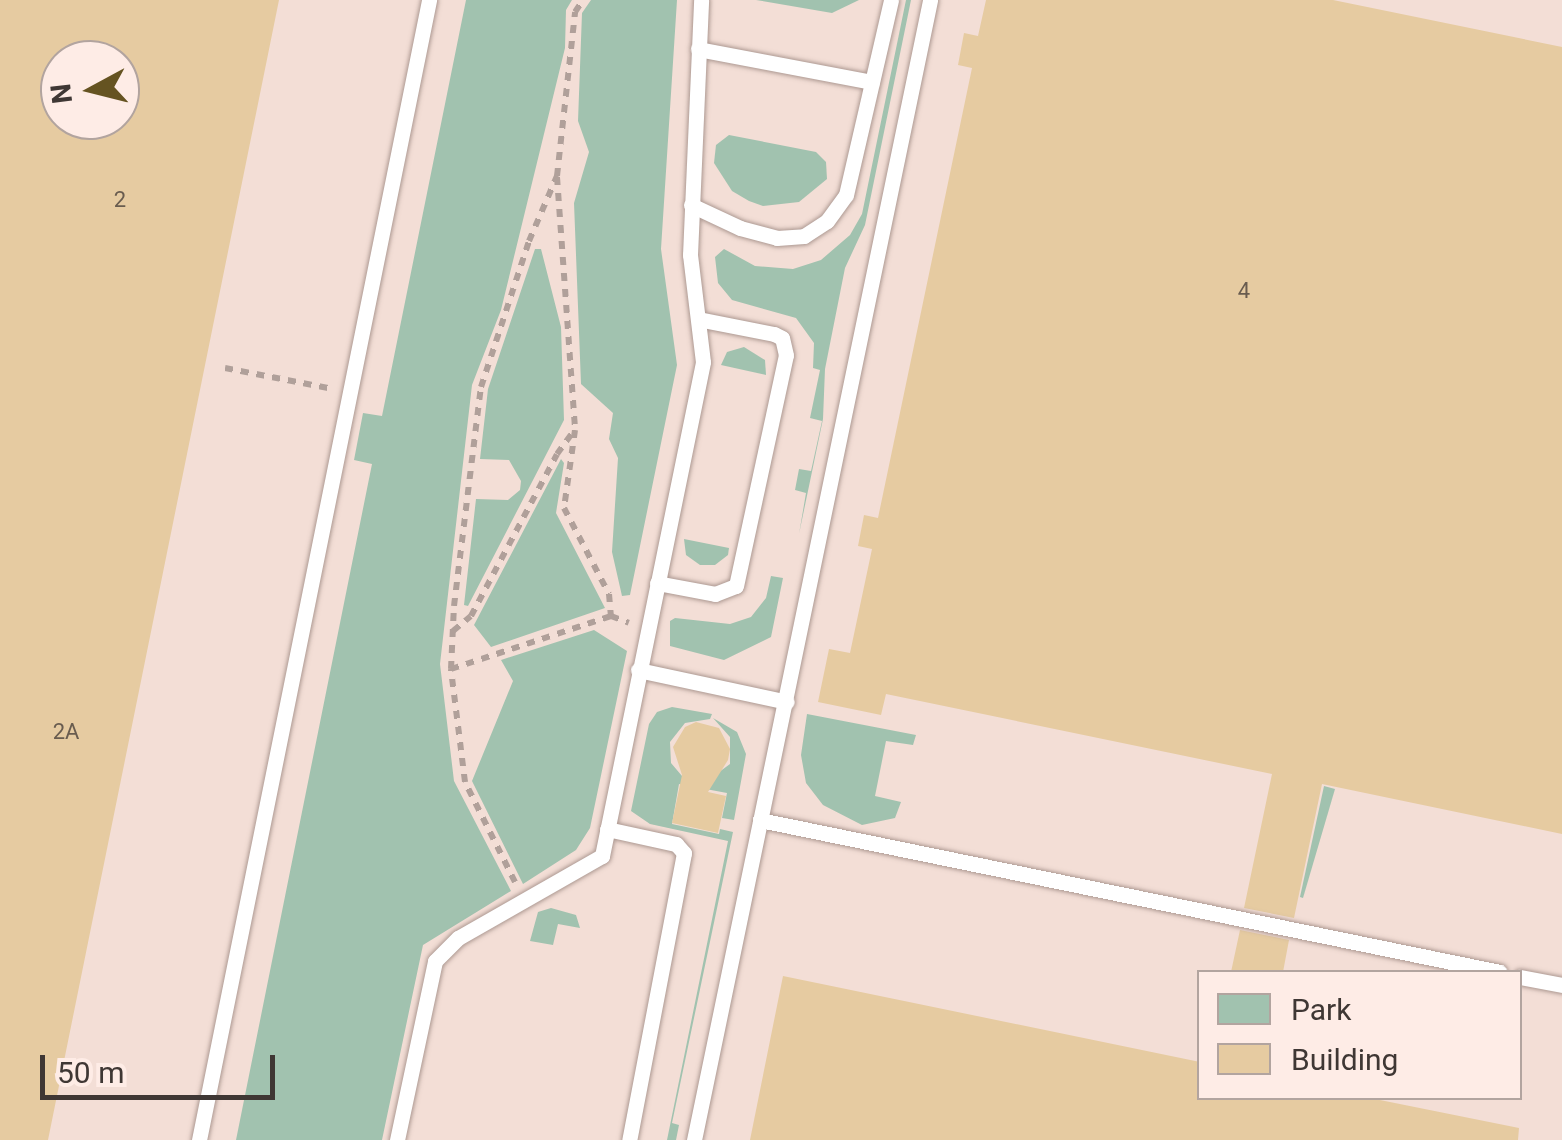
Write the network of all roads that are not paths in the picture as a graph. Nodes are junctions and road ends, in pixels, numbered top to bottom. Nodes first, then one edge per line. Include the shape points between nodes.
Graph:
1 (429, 0) edge
2 (701, 0) edge
3 (890, 0) edge
4 (930, 0) edge
5 (698, 50) junction
6 (872, 82) junction
7 (691, 205) junction
8 (698, 320) junction
9 (657, 583) junction
10 (638, 670) junction
11 (787, 702) junction
12 (760, 820) junction
13 (607, 829) junction
14 (1490, 970) edge
15 (1522, 977) edge
16 (1562, 986) edge
17 (199, 1140) edge
18 (397, 1140) edge
19 (628, 1140) edge
20 (694, 1140) edge

1 - 17 lane
2 - 5 lane
3 - 6 lane
4 - 11 lane
5 - 6 lane
5 - 7 lane
6 - 7 lane via 846,195 816,230 794,238 763,235
7 - 8 lane
8 - 9 lane via 703,362
8 - 9 lane via 774,334 786,355 736,586 716,594
9 - 10 lane
10 - 11 lane
10 - 13 lane
11 - 12 lane
12 - 14 lane
12 - 20 lane
13 - 18 lane via 602,856 458,938 435,960
13 - 19 lane via 676,844 684,853
15 - 16 lane

